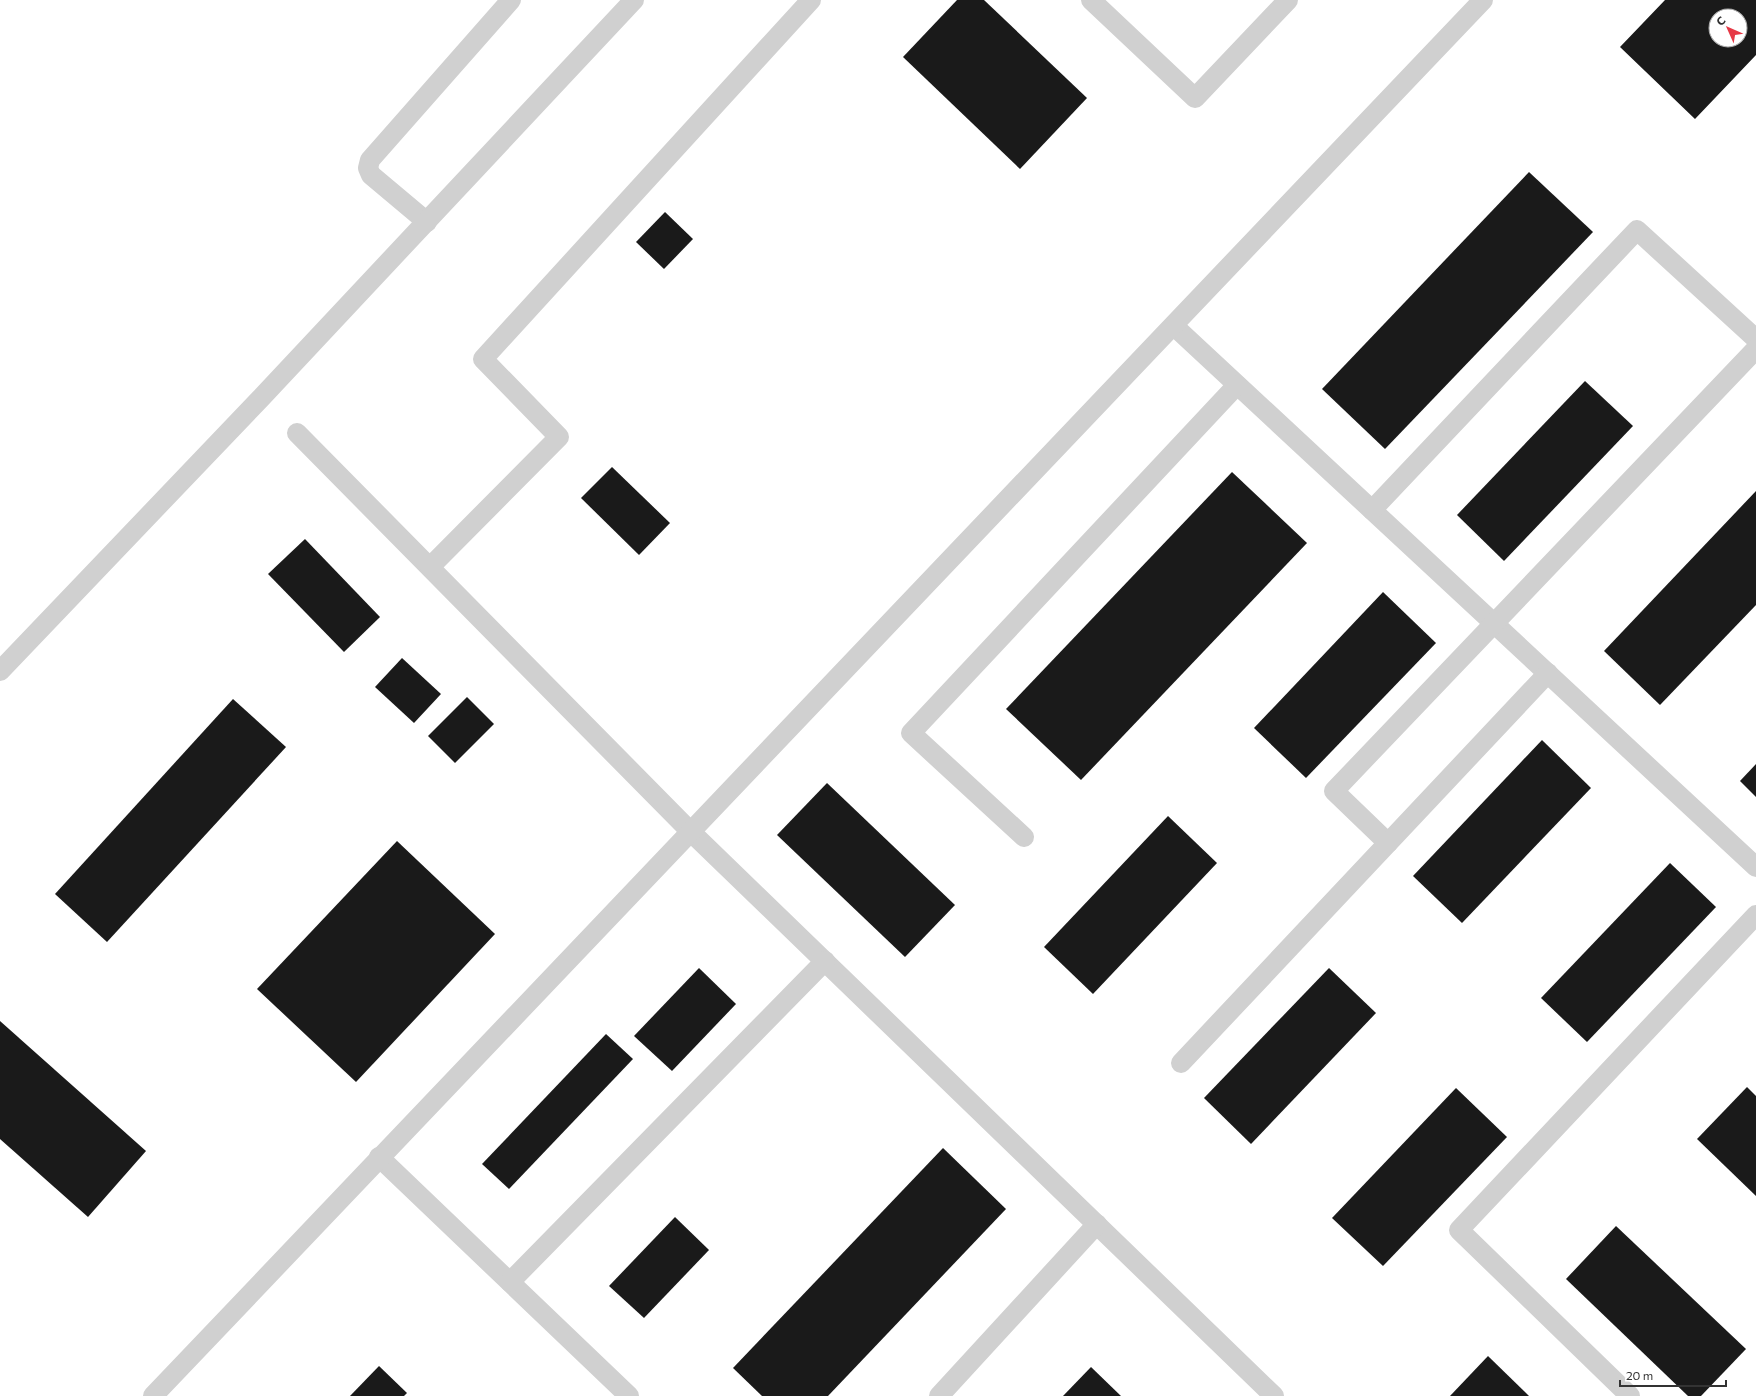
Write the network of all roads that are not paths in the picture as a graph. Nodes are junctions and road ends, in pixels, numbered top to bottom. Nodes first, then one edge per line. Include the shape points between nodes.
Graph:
1 (511, 0) edge
2 (634, 0) edge
3 (811, 0) edge
4 (1091, 0) edge
5 (1288, 0) edge
6 (1483, 0) edge
7 (427, 222) junction
8 (1174, 326) junction
9 (1756, 339) edge
10 (1756, 349) edge
11 (1237, 385) junction
12 (297, 433) dead end
13 (1372, 510) junction
14 (430, 567) junction
15 (1493, 623) junction
16 (0, 671) edge
17 (1548, 673) junction
18 (690, 830) junction
19 (1024, 837) dead end
20 (1388, 843) junction
21 (1756, 867) edge
22 (1756, 915) edge
23 (825, 961) junction
24 (1181, 1063) dead end
25 (380, 1157) junction
26 (1097, 1224) junction
27 (510, 1282) junction
28 (152, 1396) edge
29 (629, 1396) edge
30 (939, 1396) edge
31 (1274, 1396) edge
32 (1630, 1396) edge

1 - 7 lane via 370,160 368,168 371,175
2 - 7 lane
3 - 14 lane via 483,359 559,437
4 - 5 lane via 1195,98
6 - 8 lane
7 - 16 lane
8 - 11 lane
8 - 18 lane
9 - 13 lane via 1637,230
10 - 15 lane
11 - 13 lane
11 - 19 lane via 911,732
12 - 14 lane
13 - 15 lane
14 - 18 lane
15 - 17 lane
15 - 20 lane via 1334,791
17 - 20 lane
17 - 21 lane
18 - 23 lane
18 - 25 lane
20 - 24 lane
22 - 32 lane via 1459,1230
23 - 26 lane
23 - 27 lane
25 - 27 lane
25 - 28 lane
26 - 30 lane
26 - 31 lane
27 - 29 lane

